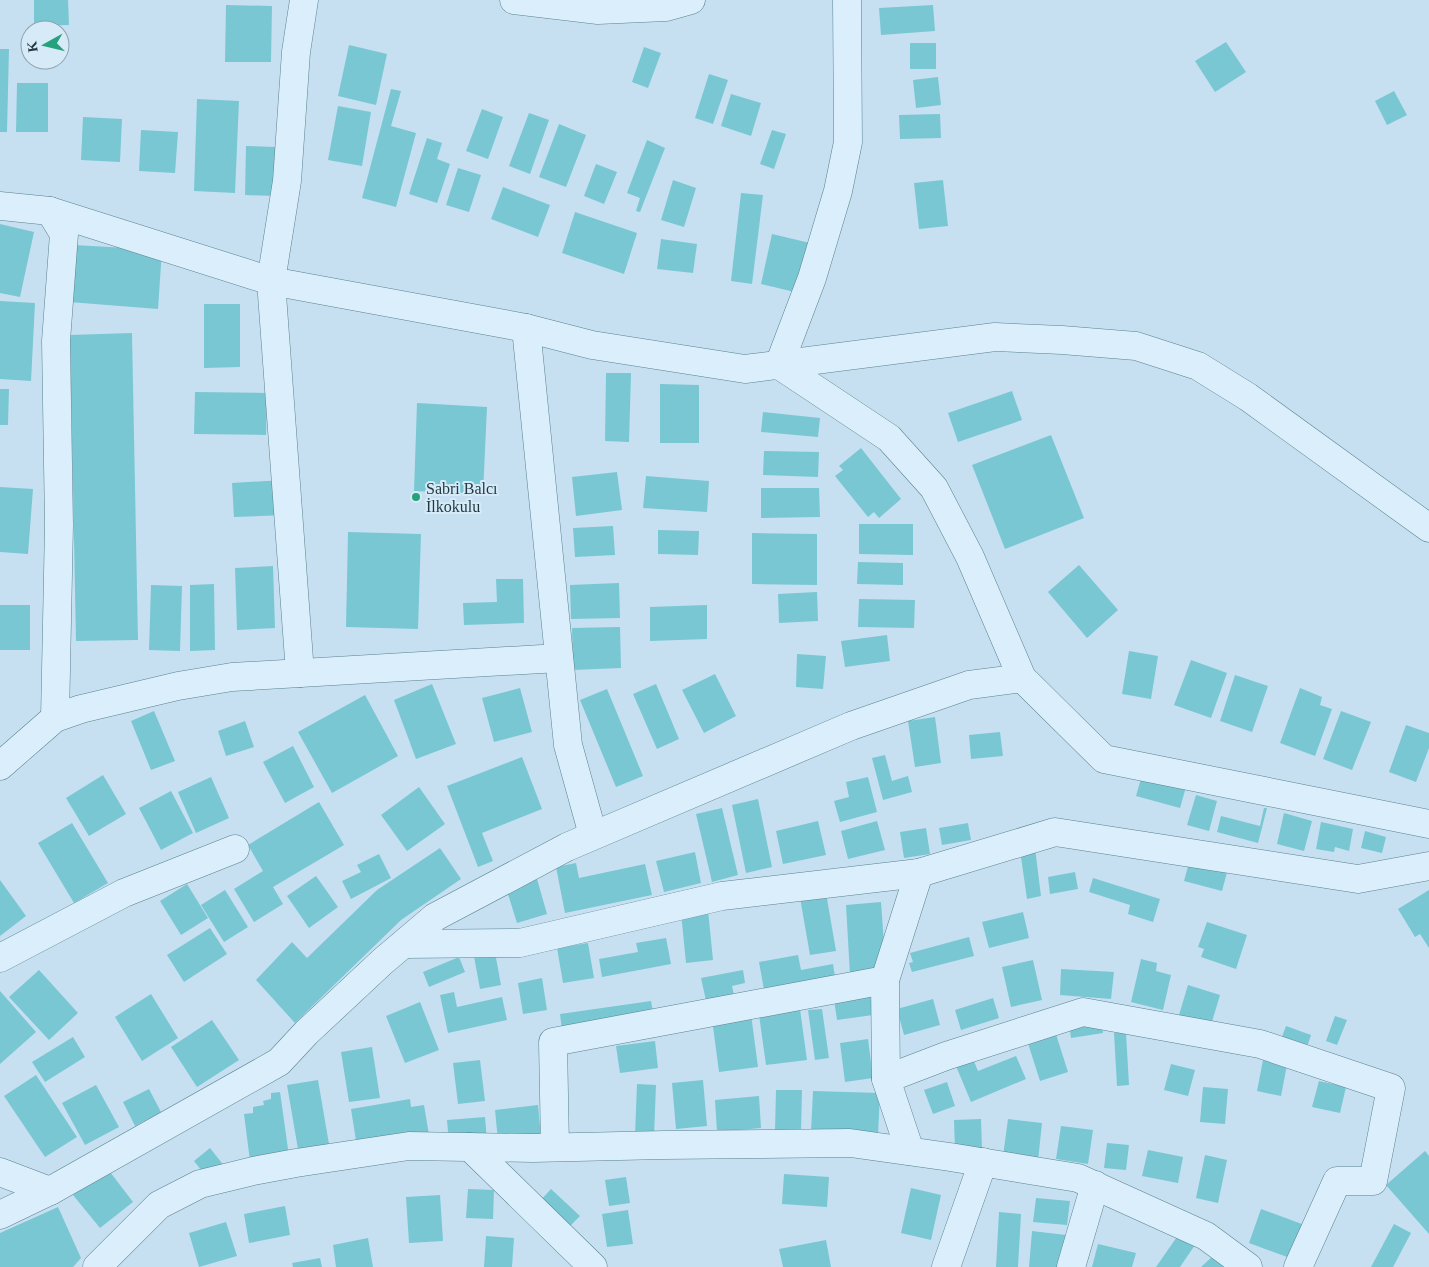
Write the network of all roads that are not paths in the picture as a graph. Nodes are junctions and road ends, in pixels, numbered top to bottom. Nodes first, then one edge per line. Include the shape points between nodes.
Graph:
1 (304, 0) edge
2 (514, 0) edge
3 (691, 0) edge
4 (847, 0) edge
5 (638, 4) edge
6 (0, 206) edge
7 (50, 211) junction
8 (271, 281) junction
9 (526, 328) junction
10 (779, 364) junction
11 (1429, 528) edge
12 (559, 658) junction
13 (300, 673) junction
14 (1022, 678) junction
15 (55, 718) junction
16 (6, 755) edge
17 (1429, 824) edge
18 (593, 835) junction
19 (235, 849) dead end
20 (1429, 866) edge
21 (919, 873) junction
22 (404, 944) junction
23 (0, 958) edge
24 (885, 980) junction
25 (886, 1079) junction
26 (470, 1147) junction
27 (556, 1147) junction
28 (910, 1151) junction
29 (983, 1162) junction
30 (0, 1172) edge
31 (1095, 1185) junction
32 (50, 1191) junction
33 (0, 1215) edge
34 (97, 1267) edge
35 (593, 1267) edge
36 (946, 1267) edge
37 (1071, 1267) edge
38 (1248, 1267) edge
39 (1298, 1267) edge

1 - 8 street via 296,52 288,181
2 - 5 street via 598,10
3 - 5 street via 666,7
4 - 10 street via 848,142 838,191 812,278
6 - 7 street
7 - 8 street
7 - 15 street via 64,234 56,341 59,524
8 - 9 street
8 - 13 street
9 - 10 street via 592,345 745,368
9 - 12 street
10 - 11 street via 996,337 1136,346 1198,366 1248,397
10 - 14 street via 889,438 934,488 970,557
12 - 13 street
12 - 18 street via 568,745
13 - 15 street via 232,677 178,686
14 - 17 street via 1104,759
14 - 18 street via 969,684 851,726
15 - 16 street
18 - 22 street via 435,917
19 - 23 street via 124,893
20 - 21 street via 1358,879 1055,832
21 - 22 street via 722,896 520,943
21 - 24 street
22 - 32 street via 279,1062
24 - 25 street
24 - 27 street via 553,1042
25 - 28 street
25 - 39 street via 1083,1012 1260,1044 1391,1088 1373,1181 1337,1181
26 - 27 street
26 - 34 street via 409,1146 253,1170 200,1184 159,1206
26 - 35 street
27 - 28 street via 850,1144
28 - 29 street
29 - 31 street via 1078,1178
29 - 36 street
30 - 32 street
31 - 37 street
31 - 38 street via 1206,1236
32 - 33 street

